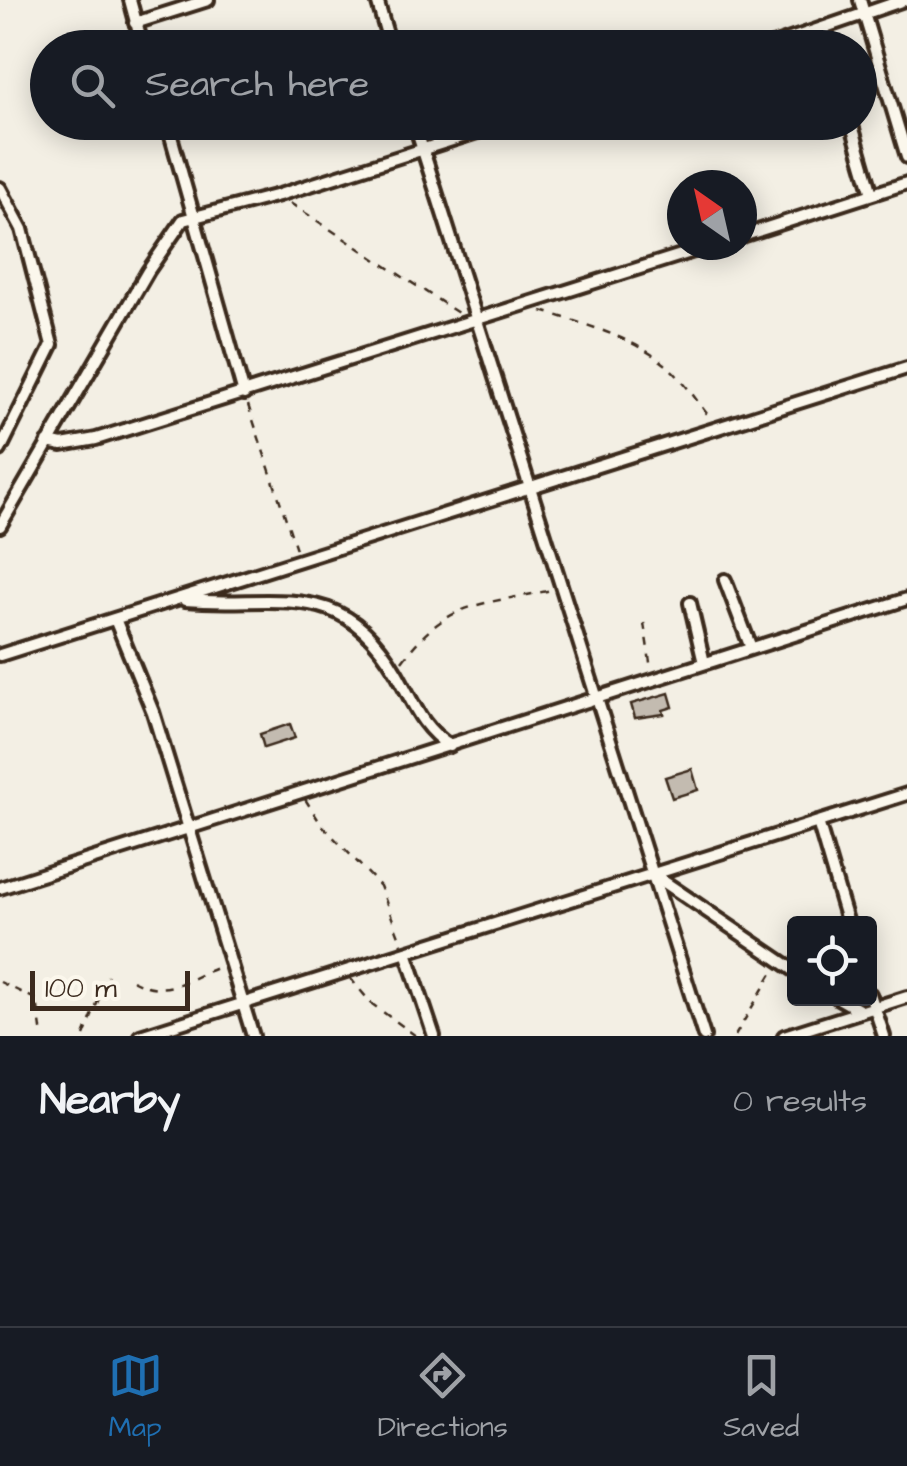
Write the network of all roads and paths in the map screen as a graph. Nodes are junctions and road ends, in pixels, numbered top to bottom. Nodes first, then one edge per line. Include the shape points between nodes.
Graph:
1 (130, 0) edge
2 (208, 0) edge
3 (377, 0) edge
4 (860, 0) edge
5 (904, 0) edge
6 (864, 14) junction
7 (135, 23) junction
8 (137, 30) edge
9 (386, 30) edge
10 (823, 30) edge
11 (869, 30) edge
12 (877, 57) edge
13 (174, 140) edge
14 (420, 140) edge
15 (449, 140) edge
16 (856, 140) edge
17 (422, 148) junction
18 (907, 157) edge
19 (907, 184) edge
20 (0, 188) edge
21 (872, 194) junction
22 (278, 195) junction
23 (193, 216) junction
24 (757, 231) edge
25 (667, 260) edge
26 (536, 301) junction
27 (475, 321) junction
28 (907, 368) edge
29 (244, 394) junction
30 (718, 428) junction
31 (48, 442) junction
32 (0, 450) edge
33 (530, 487) junction
34 (0, 526) edge
35 (300, 560) junction
36 (725, 580) dead end
37 (562, 588) junction
38 (907, 599) edge
39 (176, 600) junction
40 (690, 604) dead end
41 (114, 619) junction
42 (644, 624) dead end
43 (750, 648) junction
44 (0, 655) edge
45 (704, 663) junction
46 (395, 670) junction
47 (649, 680) junction
48 (596, 697) junction
49 (450, 746) junction
50 (302, 794) junction
51 (907, 794) edge
52 (818, 822) junction
53 (189, 830) junction
54 (653, 874) junction
55 (0, 888) edge
56 (846, 916) edge
57 (406, 952) junction
58 (780, 961) junction
59 (231, 964) junction
60 (787, 966) edge
61 (344, 972) junction
62 (108, 976) dead end
63 (132, 980) dead end
64 (0, 982) edge
65 (907, 997) edge
66 (242, 1004) junction
67 (851, 1006) edge
68 (874, 1008) junction
69 (861, 1012) junction
70 (42, 1036) edge
71 (84, 1036) edge
72 (140, 1036) edge
73 (253, 1036) edge
74 (416, 1036) edge
75 (434, 1036) edge
76 (704, 1036) edge
77 (735, 1036) edge
78 (784, 1036) edge
79 (884, 1036) edge

1 - 7 street
2 - 7 street
3 - 9 street
4 - 6 street
5 - 6 street
6 - 10 street
6 - 11 street
7 - 8 street
12 - 18 street
13 - 23 street
14 - 17 street
15 - 17 street
16 - 21 street
17 - 22 street
17 - 27 street
19 - 21 street
20 - 32 street via 22,228 52,345
21 - 24 street
22 - 23 street
22 - 27 path via 423,294
23 - 29 street
23 - 31 street via 172,231
25 - 26 street
26 - 27 street
26 - 30 path via 546,314 596,328 666,364
27 - 29 street
27 - 33 street
28 - 30 street
29 - 31 street via 96,439
29 - 35 path
30 - 33 street
31 - 34 street
33 - 35 street
33 - 37 street
35 - 39 street
36 - 43 street
37 - 46 path via 473,603 422,638
37 - 48 street
38 - 43 street
39 - 41 street
39 - 46 street via 289,600 337,611 364,628
40 - 45 street
41 - 44 street
41 - 53 street
42 - 47 path
43 - 45 street
45 - 47 street
46 - 49 street via 422,724
47 - 48 street
48 - 49 street
48 - 54 street
49 - 50 street
50 - 53 street
50 - 57 path via 380,886
51 - 52 street
52 - 54 street
52 - 56 street
53 - 55 street
53 - 59 street
54 - 57 street
54 - 58 street
54 - 76 street
57 - 61 street
57 - 75 street
58 - 60 street
58 - 77 path
59 - 63 path via 184,986 155,989
59 - 66 street
61 - 66 street
61 - 74 path via 372,1004
62 - 71 path
64 - 70 path via 37,1000
65 - 68 street
66 - 72 street
66 - 73 street
67 - 69 street
68 - 69 street
68 - 79 street
69 - 78 street

